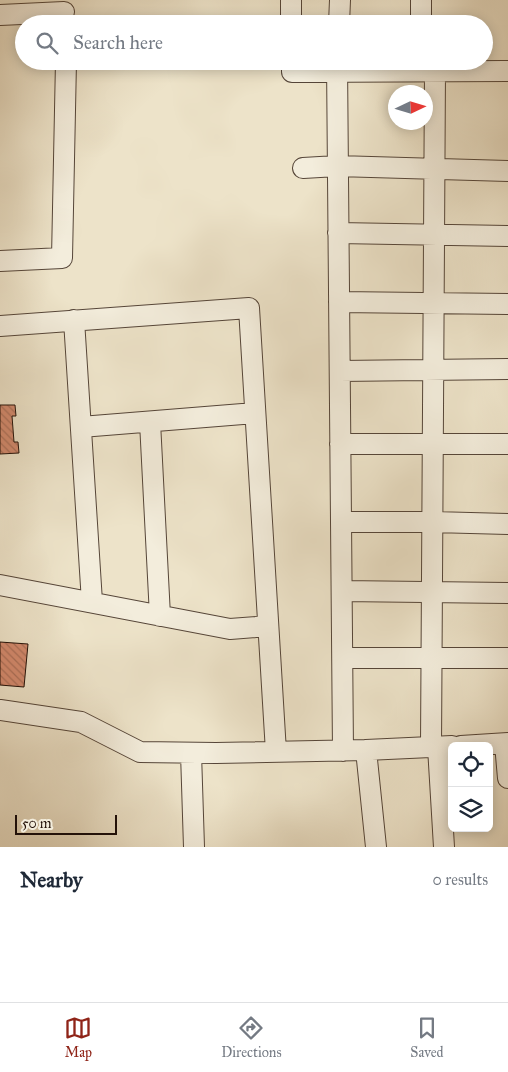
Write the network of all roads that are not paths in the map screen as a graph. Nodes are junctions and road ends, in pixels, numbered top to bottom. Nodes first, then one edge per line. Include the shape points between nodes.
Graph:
1 (291, 0) edge
2 (340, 0) edge
3 (421, 0) edge
4 (64, 12) edge
5 (0, 15) edge
6 (291, 15) edge
7 (339, 15) edge
8 (421, 15) edge
9 (66, 70) edge
10 (292, 70) edge
11 (310, 70) edge
12 (336, 70) edge
13 (426, 70) edge
14 (481, 70) edge
15 (508, 71) edge
16 (337, 166) junction
17 (303, 168) dead end
18 (435, 169) junction
19 (508, 171) edge
20 (338, 233) junction
21 (434, 235) junction
22 (508, 236) edge
23 (0, 260) edge
24 (339, 302) junction
25 (434, 304) junction
26 (508, 304) edge
27 (74, 320) junction
28 (0, 326) edge
29 (508, 369) edge
30 (434, 370) junction
31 (340, 371) junction
32 (256, 413) junction
33 (150, 422) junction
34 (81, 427) junction
35 (340, 444) junction
36 (433, 444) junction
37 (508, 444) edge
38 (341, 522) junction
39 (433, 522) junction
40 (508, 524) edge
41 (0, 584) edge
42 (342, 591) junction
43 (432, 591) junction
44 (508, 593) edge
45 (92, 602) junction
46 (160, 616) junction
47 (268, 626) junction
48 (432, 657) junction
49 (343, 658) junction
50 (508, 658) edge
51 (0, 710) edge
52 (507, 743) edge
53 (493, 744) edge
54 (440, 747) edge
55 (366, 750) junction
56 (343, 751) junction
57 (276, 752) junction
58 (191, 753) junction
59 (508, 778) edge
60 (194, 847) edge
61 (376, 847) edge
62 (444, 847) edge

1 - 6 street
2 - 7 street
3 - 8 street
4 - 5 street
9 - 23 street via 62,258
10 - 11 street
12 - 16 street
13 - 18 street
14 - 15 street
16 - 17 street
16 - 18 street
16 - 20 street
18 - 19 street
18 - 21 street
20 - 21 street
20 - 24 street
21 - 22 street
21 - 25 street
24 - 25 street
24 - 31 street
25 - 26 street
25 - 30 street
27 - 28 street
27 - 32 street via 249,308
27 - 34 street
29 - 30 street
30 - 31 street
30 - 36 street
31 - 35 street
32 - 33 street
32 - 47 street
33 - 34 street
33 - 46 street
34 - 45 street
35 - 36 street
35 - 38 street
36 - 37 street
36 - 39 street
38 - 39 street
38 - 42 street
39 - 40 street
39 - 43 street
41 - 45 street
42 - 43 street
42 - 49 street
43 - 44 street
43 - 48 street
45 - 46 street
46 - 47 street via 230,630
47 - 57 street
48 - 49 street
48 - 50 street
48 - 54 street
49 - 56 street
51 - 58 street via 81,722 140,752
52 - 53 street
52 - 59 street
54 - 55 street
54 - 62 street
55 - 56 street
55 - 61 street
56 - 57 street
57 - 58 street
58 - 60 street

